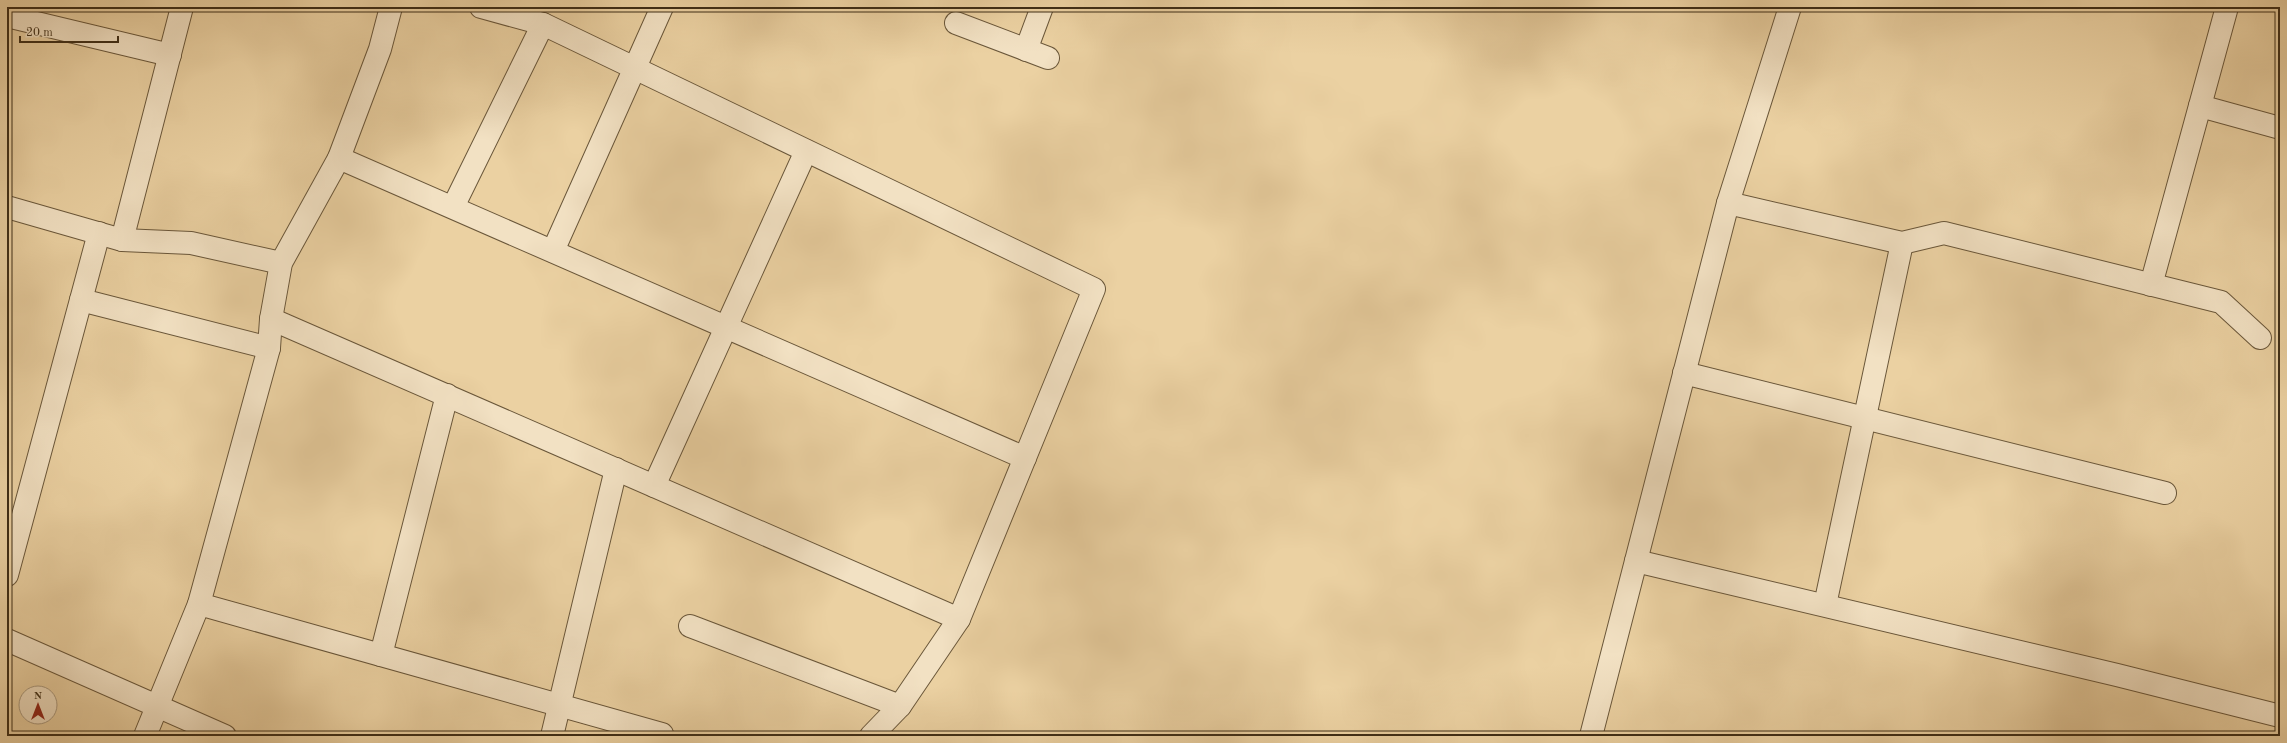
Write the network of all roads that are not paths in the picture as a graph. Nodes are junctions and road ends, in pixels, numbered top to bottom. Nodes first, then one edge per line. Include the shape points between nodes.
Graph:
1 (182, 7) edge
2 (391, 7) edge
3 (481, 7) edge
4 (662, 7) edge
5 (1042, 7) edge
6 (1790, 7) edge
7 (2227, 7) edge
8 (7, 16) edge
9 (956, 23) dead end
10 (543, 24) junction
11 (1026, 50) junction
12 (170, 55) junction
13 (1048, 58) dead end
14 (634, 69) junction
15 (2200, 106) junction
16 (2280, 128) edge
17 (806, 151) junction
18 (340, 158) junction
19 (1728, 203) junction
20 (7, 207) edge
21 (453, 207) junction
22 (99, 233) junction
23 (122, 240) junction
24 (1902, 242) junction
25 (554, 251) junction
26 (281, 263) junction
27 (2151, 285) junction
28 (81, 300) junction
29 (271, 319) junction
30 (726, 327) junction
31 (2260, 338) dead end
32 (269, 348) junction
33 (1684, 373) junction
34 (447, 395) junction
35 (1865, 418) junction
36 (1025, 458) junction
37 (616, 469) junction
38 (654, 486) junction
39 (2165, 493) dead end
40 (1636, 561) junction
41 (7, 575) edge
42 (199, 604) junction
43 (1825, 605) junction
44 (959, 619) junction
45 (690, 626) dead end
46 (7, 640) edge
47 (381, 655) junction
48 (559, 705) junction
49 (157, 706) junction
50 (900, 706) junction
51 (2280, 716) edge
52 (662, 734) dead end
53 (145, 736) edge
54 (225, 736) edge
55 (552, 736) edge
56 (871, 736) edge
57 (1591, 736) edge

1 - 12 street
2 - 18 street via 380,49
3 - 10 street
4 - 14 street
5 - 11 street
6 - 19 street
7 - 15 street
8 - 12 street
9 - 11 street
10 - 14 street
10 - 21 street
11 - 13 street
12 - 23 street
14 - 17 street
14 - 25 street
15 - 16 street
15 - 27 street
17 - 30 street
17 - 36 street via 1094,289
18 - 21 street
18 - 26 street
19 - 24 street
19 - 33 street
20 - 22 street
21 - 25 street
22 - 23 street
22 - 28 street
23 - 26 street via 191,243
24 - 27 street via 1944,233
24 - 35 street
25 - 30 street
26 - 29 street
27 - 31 street via 2221,302
28 - 32 street
28 - 41 street
29 - 32 street
29 - 34 street
30 - 36 street
30 - 38 street
32 - 42 street
33 - 35 street
33 - 40 street
34 - 37 street
34 - 47 street
35 - 39 street
35 - 43 street
36 - 44 street
37 - 38 street
37 - 48 street
38 - 44 street
40 - 43 street
40 - 57 street
42 - 47 street
42 - 49 street
43 - 51 street
44 - 50 street
45 - 50 street
46 - 49 street
47 - 48 street
48 - 52 street
48 - 55 street
49 - 53 street
49 - 54 street
50 - 56 street

